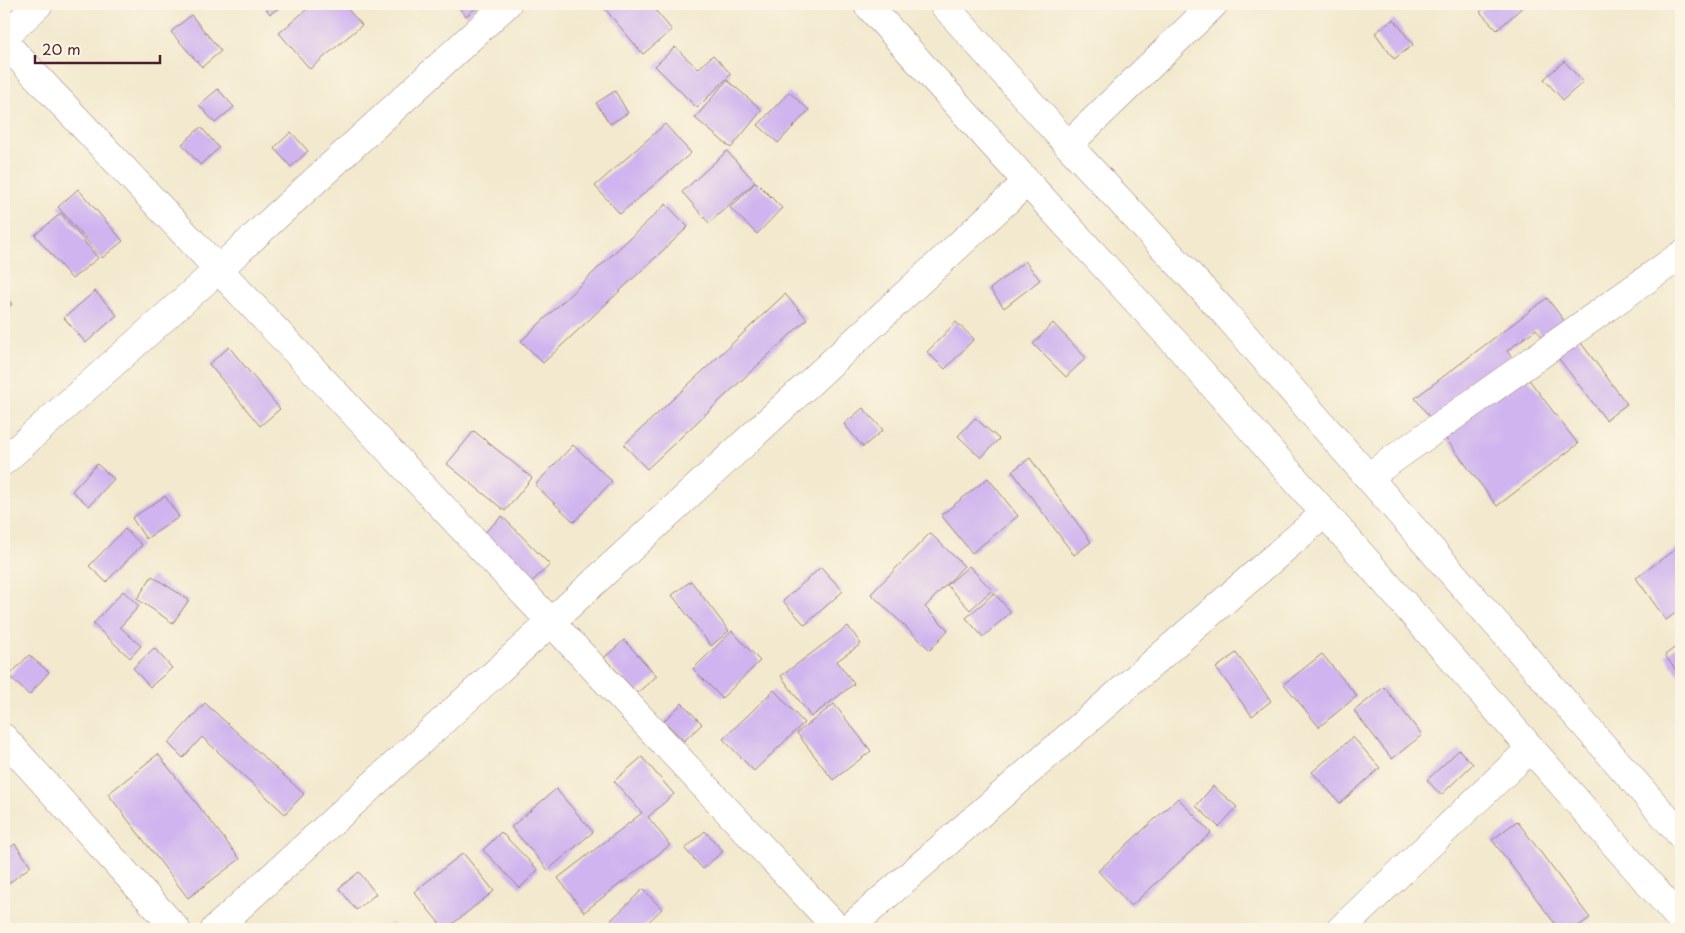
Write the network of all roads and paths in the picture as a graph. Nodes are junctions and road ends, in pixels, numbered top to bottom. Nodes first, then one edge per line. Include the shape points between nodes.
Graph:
1 (40, 4) edge
2 (507, 4) edge
3 (867, 4) edge
4 (943, 4) edge
5 (1214, 4) edge
6 (4, 37) edge
7 (4, 42) edge
8 (1068, 145) junction
9 (1027, 182) junction
10 (1681, 255) edge
11 (219, 269) junction
12 (4, 461) edge
13 (1368, 477) junction
14 (1325, 513) junction
15 (552, 622) junction
16 (4, 738) edge
17 (1530, 749) junction
18 (1676, 820) edge
19 (1681, 920) edge
20 (176, 929) edge
21 (215, 929) edge
22 (838, 929) edge
23 (848, 929) edge
24 (1341, 929) edge

1 - 6 street
2 - 11 street
3 - 9 street
4 - 8 street
5 - 8 street
7 - 11 street
8 - 13 street via 1223,311
9 - 14 street via 1181,349
9 - 15 street
10 - 13 street
11 - 12 street
11 - 15 street
13 - 18 street
14 - 17 street
14 - 23 street
15 - 21 street
15 - 22 street
16 - 20 street
17 - 19 street
17 - 24 street

